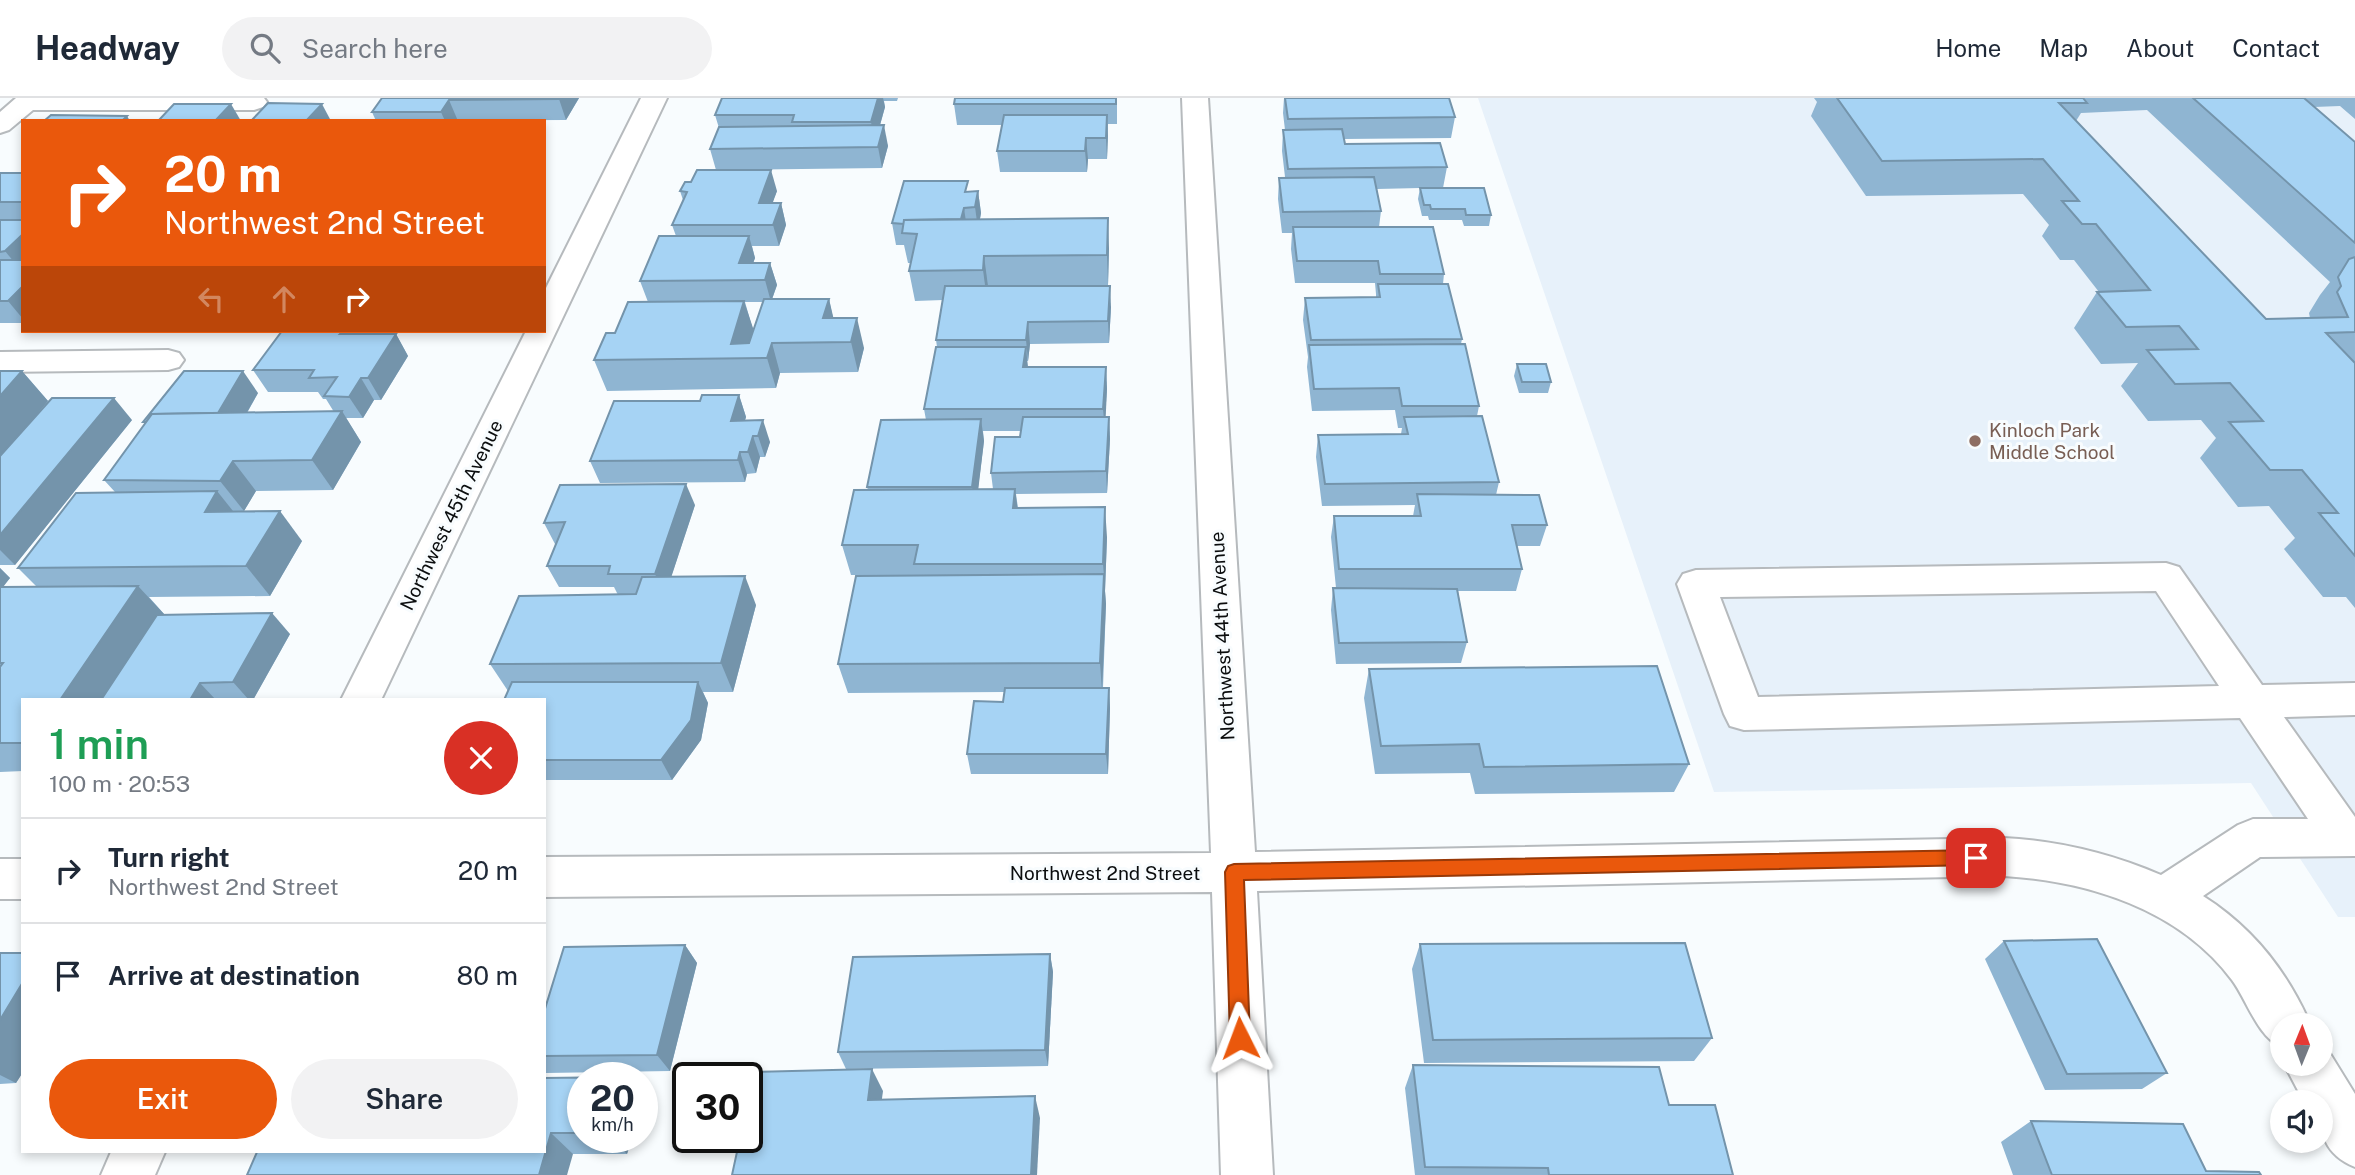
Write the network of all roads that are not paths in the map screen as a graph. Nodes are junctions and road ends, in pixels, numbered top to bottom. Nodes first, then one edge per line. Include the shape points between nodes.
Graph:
1 (654, 98) edge
2 (1195, 98) edge
3 (29, 100) edge
4 (254, 102) dead end
5 (0, 125) edge
6 (546, 319) edge
7 (540, 333) edge
8 (168, 360) dead end
9 (0, 362) edge
10 (362, 698) edge
11 (2355, 699) edge
12 (2251, 701) junction
13 (2350, 837) edge
14 (1234, 872) junction
15 (546, 877) edge
16 (0, 879) edge
17 (21, 879) edge
18 (2164, 897) junction
19 (2279, 1013) edge
20 (2316, 1076) edge
21 (2355, 1141) edge
22 (138, 1153) edge
23 (127, 1175) edge
24 (1247, 1175) edge

1 - 6 street
2 - 14 street, Northwest 44th Avenue
3 - 4 street
3 - 5 street
7 - 10 street, Northwest 45th Avenue
8 - 9 street
11 - 12 street
12 - 12 street via 1744,714 1696,584 2166,577
12 - 13 street
13 - 18 street via 2253,838
14 - 15 street, Northwest 2nd Street
14 - 18 street, Northwest 2nd Street via 2004,857 2055,860 2092,869
14 - 24 street, Northwest 44th Avenue
16 - 17 street
18 - 19 street, Northwest 2nd Street via 2238,951
20 - 21 street
22 - 23 street

